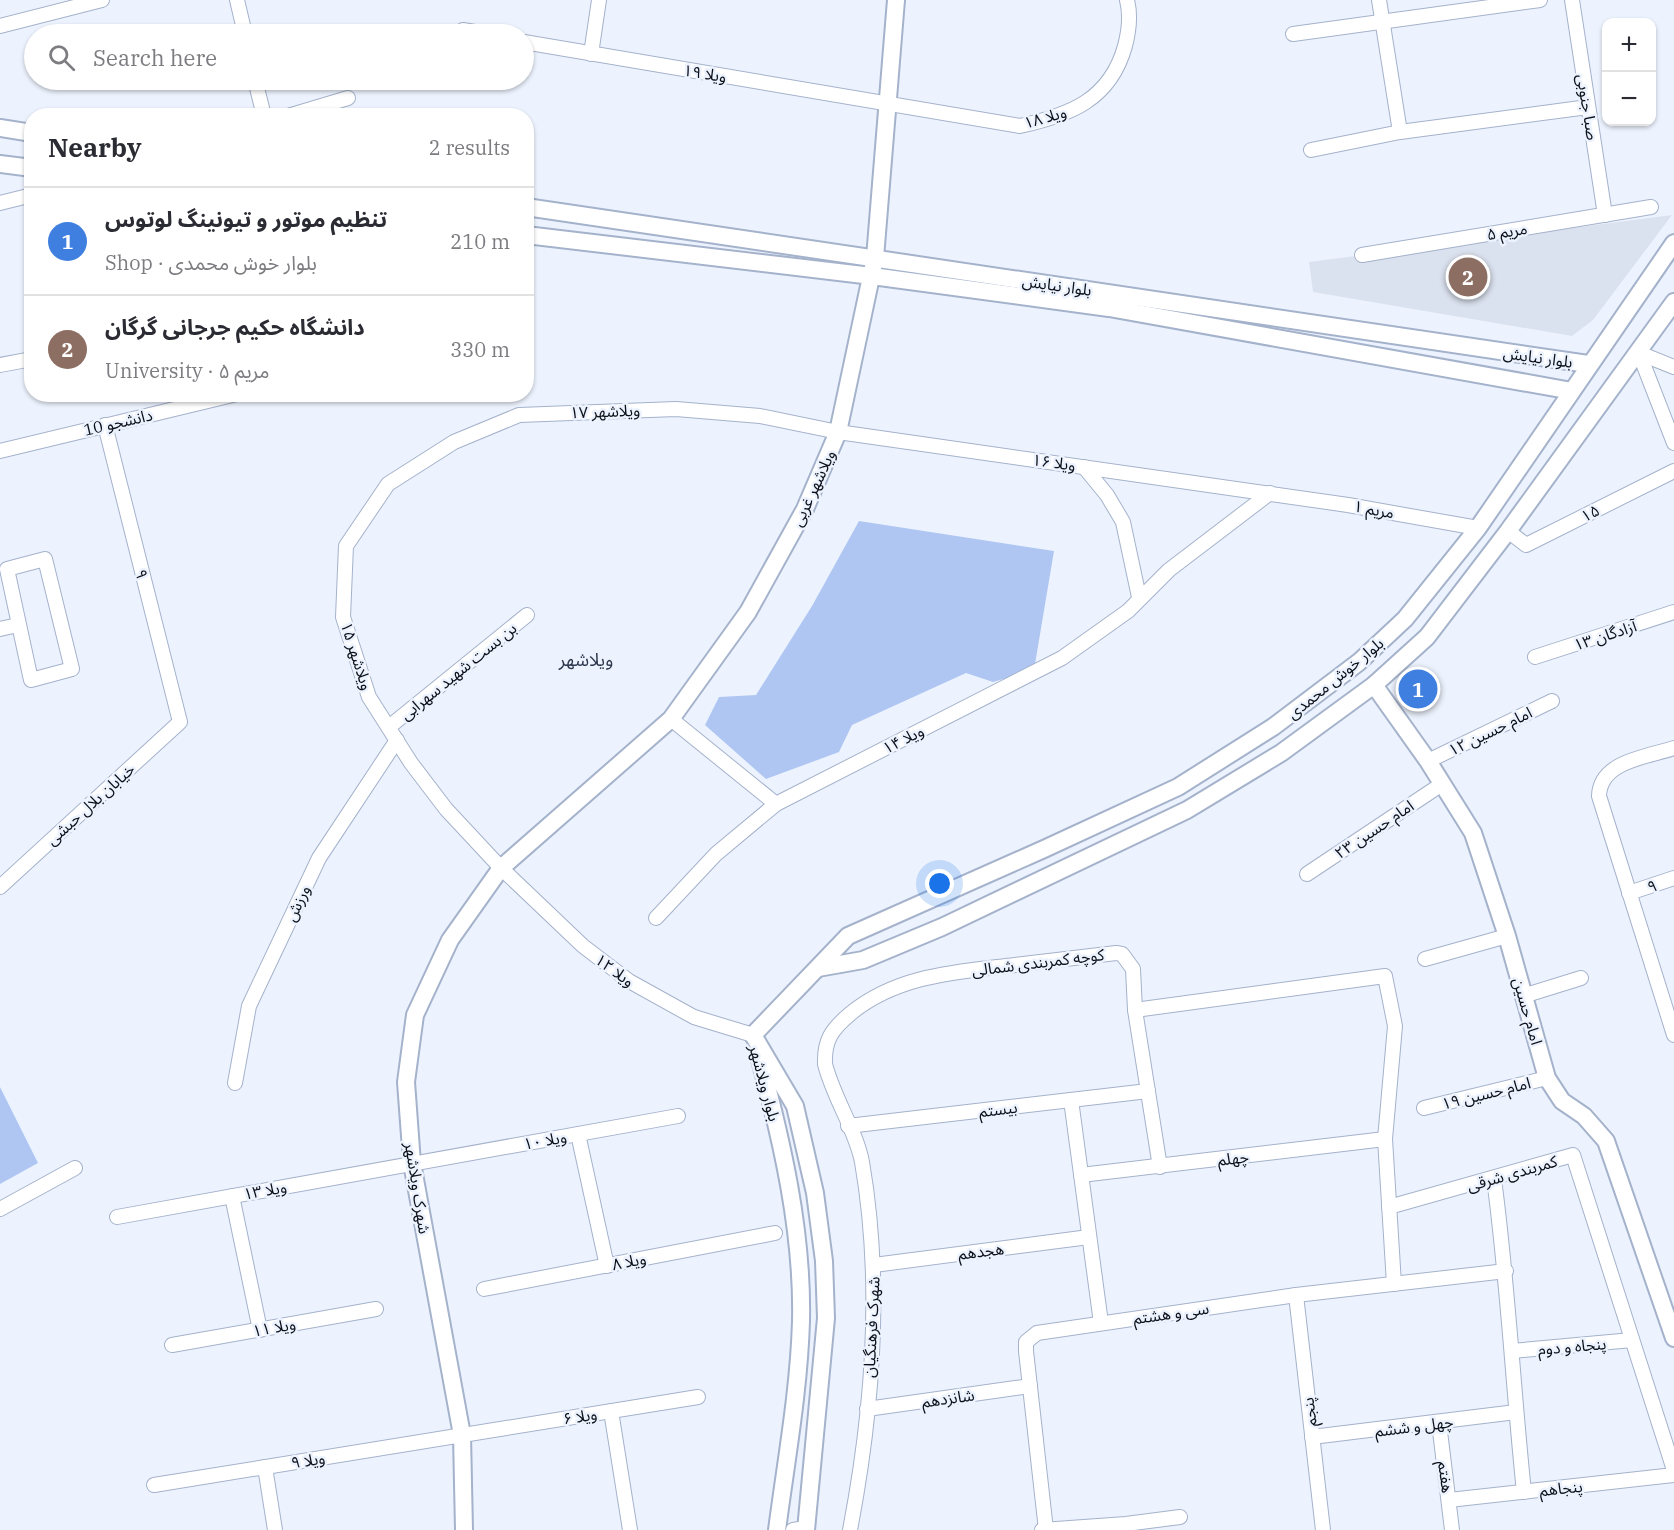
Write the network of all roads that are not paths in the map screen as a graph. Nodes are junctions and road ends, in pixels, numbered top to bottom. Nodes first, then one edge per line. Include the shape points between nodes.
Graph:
1 (102, 0) edge
2 (237, 0) edge
3 (599, 0) edge
4 (896, 0) edge
5 (1127, 0) edge
6 (1379, 0) edge
7 (1540, 0) edge
8 (1572, 0) edge
9 (1382, 22) junction
10 (243, 24) edge
11 (0, 26) edge
12 (1293, 34) dead end
13 (534, 44) edge
14 (591, 54) junction
15 (258, 90) edge
16 (348, 98) dead end
17 (887, 102) junction
18 (1588, 107) junction
19 (262, 108) edge
20 (315, 108) edge
21 (0, 128) edge
22 (24, 132) edge
23 (1400, 132) junction
24 (1311, 150) dead end
25 (0, 164) edge
26 (24, 167) edge
27 (24, 197) edge
28 (0, 203) edge
29 (1651, 207) dead end
30 (534, 208) edge
31 (1605, 215) junction
32 (660, 226) junction
33 (534, 236) edge
34 (1674, 243) edge
35 (655, 250) junction
36 (1362, 255) dead end
37 (875, 258) junction
38 (872, 276) junction
39 (1110, 301) junction
40 (1674, 302) edge
41 (1313, 324) junction
42 (1309, 343) junction
43 (1639, 353) junction
44 (24, 360) edge
45 (1588, 364) junction
46 (0, 365) edge
47 (1674, 367) edge
48 (1572, 391) junction
49 (204, 402) edge
50 (1668, 412) edge
51 (105, 426) junction
52 (838, 432) junction
53 (1674, 443) edge
54 (0, 451) edge
55 (1084, 466) junction
56 (1674, 471) edge
57 (388, 484) joint
58 (1270, 494) junction
59 (1478, 528) junction
60 (1508, 531) junction
61 (1139, 597) junction
62 (1674, 612) edge
63 (527, 615) dead end
64 (18, 625) junction
65 (0, 629) edge
66 (1535, 657) dead end
67 (1374, 685) junction
68 (1552, 701) dead end
69 (671, 719) junction
70 (180, 722) joint
71 (389, 728) junction
72 (397, 740) junction
73 (1674, 748) edge
74 (1428, 761) junction
75 (1442, 784) junction
76 (776, 804) junction
77 (1062, 840) junction
78 (1044, 849) junction
79 (1073, 867) junction
80 (501, 868) junction
81 (1057, 874) junction
82 (1306, 874) dead end
83 (1674, 878) edge
84 (0, 887) edge
85 (1629, 893) junction
86 (656, 918) dead end
87 (1507, 936) junction
88 (1425, 959) dead end
89 (818, 968) junction
90 (1581, 978) dead end
91 (1523, 996) junction
92 (1670, 1006) edge
93 (1135, 1010) junction
94 (753, 1035) junction
95 (1674, 1035) edge
96 (1547, 1078) junction
97 (235, 1083) dead end
98 (1148, 1091) junction
99 (1071, 1100) junction
100 (1424, 1108) dead end
101 (678, 1116) dead end
102 (848, 1126) junction
103 (578, 1134) junction
104 (1385, 1139) junction
105 (412, 1163) junction
106 (75, 1167) dead end
107 (1160, 1167) junction
108 (1081, 1175) junction
109 (1494, 1179) junction
110 (232, 1196) junction
111 (1389, 1207) junction
112 (0, 1209) edge
113 (117, 1217) dead end
114 (775, 1233) dead end
115 (1089, 1237) junction
116 (874, 1265) junction
117 (607, 1266) junction
118 (1506, 1271) junction
119 (1394, 1284) junction
120 (484, 1289) dead end
121 (1296, 1295) junction
122 (376, 1309) dead end
123 (1101, 1323) junction
124 (260, 1330) junction
125 (1674, 1338) edge
126 (1632, 1340) junction
127 (171, 1346) dead end
128 (1512, 1351) junction
129 (1030, 1386) junction
130 (698, 1397) dead end
131 (867, 1409) junction
132 (611, 1411) junction
133 (1516, 1412) junction
134 (1439, 1423) junction
135 (462, 1435) junction
136 (1312, 1437) junction
137 (265, 1467) junction
138 (1674, 1470) edge
139 (1674, 1475) edge
140 (153, 1485) dead end
141 (1524, 1492) junction
142 (1449, 1500) junction
143 (1180, 1516) dead end
144 (1126, 1527) edge
145 (802, 1529) edge
146 (275, 1530) edge
147 (464, 1530) edge
148 (630, 1530) edge
149 (777, 1530) edge
150 (850, 1530) edge
151 (1044, 1530) edge
152 (1323, 1530) edge
153 (1452, 1530) edge

1 - 11 street
2 - 10 street
3 - 14 street
4 - 17 street, ویلاشهر غربی
5 - 17 street, ویلا ۱۸ via 1129,32 1108,85 1090,101 1066,112 1020,126
6 - 9 street
7 - 9 street
8 - 18 street, صبا جنوبی
9 - 12 street
9 - 23 street
13 - 14 street, ۱۹ ویلا
14 - 17 street, ۱۹ ویلا
15 - 19 street
16 - 20 street
17 - 37 street, ویلاشهر غربی
18 - 23 street
18 - 31 street, صبا جنوبی
21 - 22 street
23 - 24 street
25 - 26 street
27 - 28 street
29 - 31 street, ۵ مریم
30 - 32 street, بلوار نیایش
31 - 36 street, ۵ مریم
32 - 35 street
32 - 37 street, بلوار نیایش
33 - 35 street, بلوار نیایش
34 - 45 street, بلوار خوش محمدی
35 - 38 street, بلوار نیایش
37 - 38 street, ویلاشهر غربی
37 - 39 street, بلوار نیایش
38 - 39 street, بلوار نیایش
38 - 52 street, ویلاشهر غربی
39 - 41 street, بلوار نیایش
39 - 42 street, بلوار نیایش
40 - 43 street, بلوار خوش محمدی
41 - 42 street
41 - 45 street, بلوار نیایش
42 - 48 street, بلوار نیایش
43 - 47 street
43 - 50 street
43 - 60 street, بلوار خوش محمدی
44 - 46 street
45 - 48 street, بلوار خوش محمدی
48 - 59 street, بلوار خوش محمدی
49 - 51 street, دانشجو 10
50 - 53 street
51 - 54 street, دانشجو 10
51 - 70 street, ۹
52 - 55 street, ۱۶ ویلا
52 - 57 street, ویلاشهر ۱۷ via 760,416 676,409 519,415 454,442
52 - 69 street, ویلاشهر غربی via 805,509 748,612
55 - 58 street, ۱۶ ویلا
55 - 61 street via 1123,522
56 - 60 street, ۱۵ via 1527,545
57 - 71 street, ویلاشهر ۱۵ via 346,546 343,617 369,697
58 - 59 street, ۱ مریم
58 - 61 street, ۱۴ ویلا
59 - 77 street, بلوار خوش محمدی via 1405,619 1359,662 1273,728 1178,787
60 - 67 street, بلوار خوش محمدی via 1427,637
61 - 76 street, ۱۴ ویلا via 1128,611 1062,658
62 - 66 street, آزادگان ۱۳
63 - 71 street, بن بست شهید سهرابی
64 - 64 street via 31,680 72,669 45,560 6,568
64 - 65 street
67 - 74 street, امام حسین
67 - 79 street, بلوار خوش محمدی via 1281,753 1187,810
68 - 74 street, امام حسین ۱۲
69 - 76 street
69 - 80 street, ویلاشهر غربی
70 - 84 street, خیابان بلال حبشی
71 - 72 street, ویلاشهر ۱۵
72 - 80 street, ویلاشهر ۱۵ via 446,809
72 - 97 street, ورزش via 319,858 249,1006
73 - 85 street via 1614,768 1603,778 1599,796
74 - 75 street, امام حسین
75 - 82 street, امام حسین ۲۳
75 - 87 street, امام حسین via 1473,833
76 - 86 street, ۱۴ ویلا via 716,854
77 - 78 street, بلوار خوش محمدی
77 - 79 street via 1063,855
78 - 81 street via 1055,859
78 - 89 street, بلوار خوش محمدی via 848,936
79 - 81 street, بلوار خوش محمدی
80 - 94 street, ویلا ۱۲ via 583,946 629,981 694,1017
80 - 105 street, شهرک ویلاشهر via 450,940 415,1015 406,1082
81 - 89 street, بلوار خوش محمدی via 863,960
83 - 85 street, ۹
85 - 92 street
87 - 88 street
87 - 91 street, امام حسین
89 - 94 street
90 - 91 street
91 - 96 street, امام حسین
92 - 95 street
93 - 98 street
93 - 102 street, کوچه کمربندی شمالی via 1133,969 1122,954 1116,953 944,974 903,983 866,1000 839,1023 824,1048 829,1080
93 - 104 street via 1385,976 1395,1026
94 - 145 street, بلوار ویلاشهر via 795,1106 815,1193 824,1261 826,1318
94 - 149 street, بلوار ویلاشهر via 775,1116 800,1265 801,1322
96 - 100 street, امام حسین ۱۹
96 - 125 street, امام حسین via 1562,1101 1584,1116 1606,1141
98 - 99 street, بیستم
98 - 107 street
99 - 102 street, بیستم
99 - 108 street
101 - 103 street, ۱۰ ویلا
102 - 116 street, شهرک فرهنگیان via 861,1160
103 - 105 street, ۱۰ ویلا
103 - 117 street
104 - 107 street, چهلم
104 - 111 street
105 - 110 street, ۱۳ ویلا
105 - 135 street, شهرک ویلاشهر
106 - 112 street
107 - 108 street, چهلم
108 - 115 street
109 - 111 street, کمربندی شرقی
109 - 118 street
109 - 126 street, کمربندی شرقی via 1573,1155
110 - 113 street, ۱۳ ویلا
110 - 124 street
111 - 119 street
114 - 117 street, ویلا ۸
115 - 116 street, هجدهم
115 - 123 street
116 - 131 street, شهرک فرهنگیان
117 - 120 street, ویلا ۸
118 - 119 street, سی و هشتم
118 - 128 street
119 - 121 street, سی و هشتم
121 - 123 street, سی و هشتم
121 - 136 street, پنجم
122 - 124 street, ۱۱ ویلا
123 - 129 street, سی و هشتم via 1044,1331 1030,1337 1026,1351
124 - 127 street, ۱۱ ویلا
126 - 128 street, پنجاه و دوم
126 - 138 street, کمربندی شرقی
128 - 133 street
129 - 131 street, شانزدهم
129 - 151 street, سی و هشتم
130 - 132 street, ۶ ویلا
131 - 150 street, شهرک فرهنگیان via 865,1454
132 - 135 street, ۶ ویلا
132 - 148 street
133 - 134 street, چهل و ششم
133 - 141 street
134 - 136 street, چهل و ششم
134 - 142 street, هفتم
135 - 137 street, ۹ ویلا
135 - 147 street, شهرک ویلاشهر
136 - 152 street, پنجم
137 - 140 street, ۹ ویلا
137 - 146 street
139 - 141 street, پنجاهم
141 - 142 street, پنجاهم
142 - 153 street, هفتم
143 - 144 street
144 - 151 street

